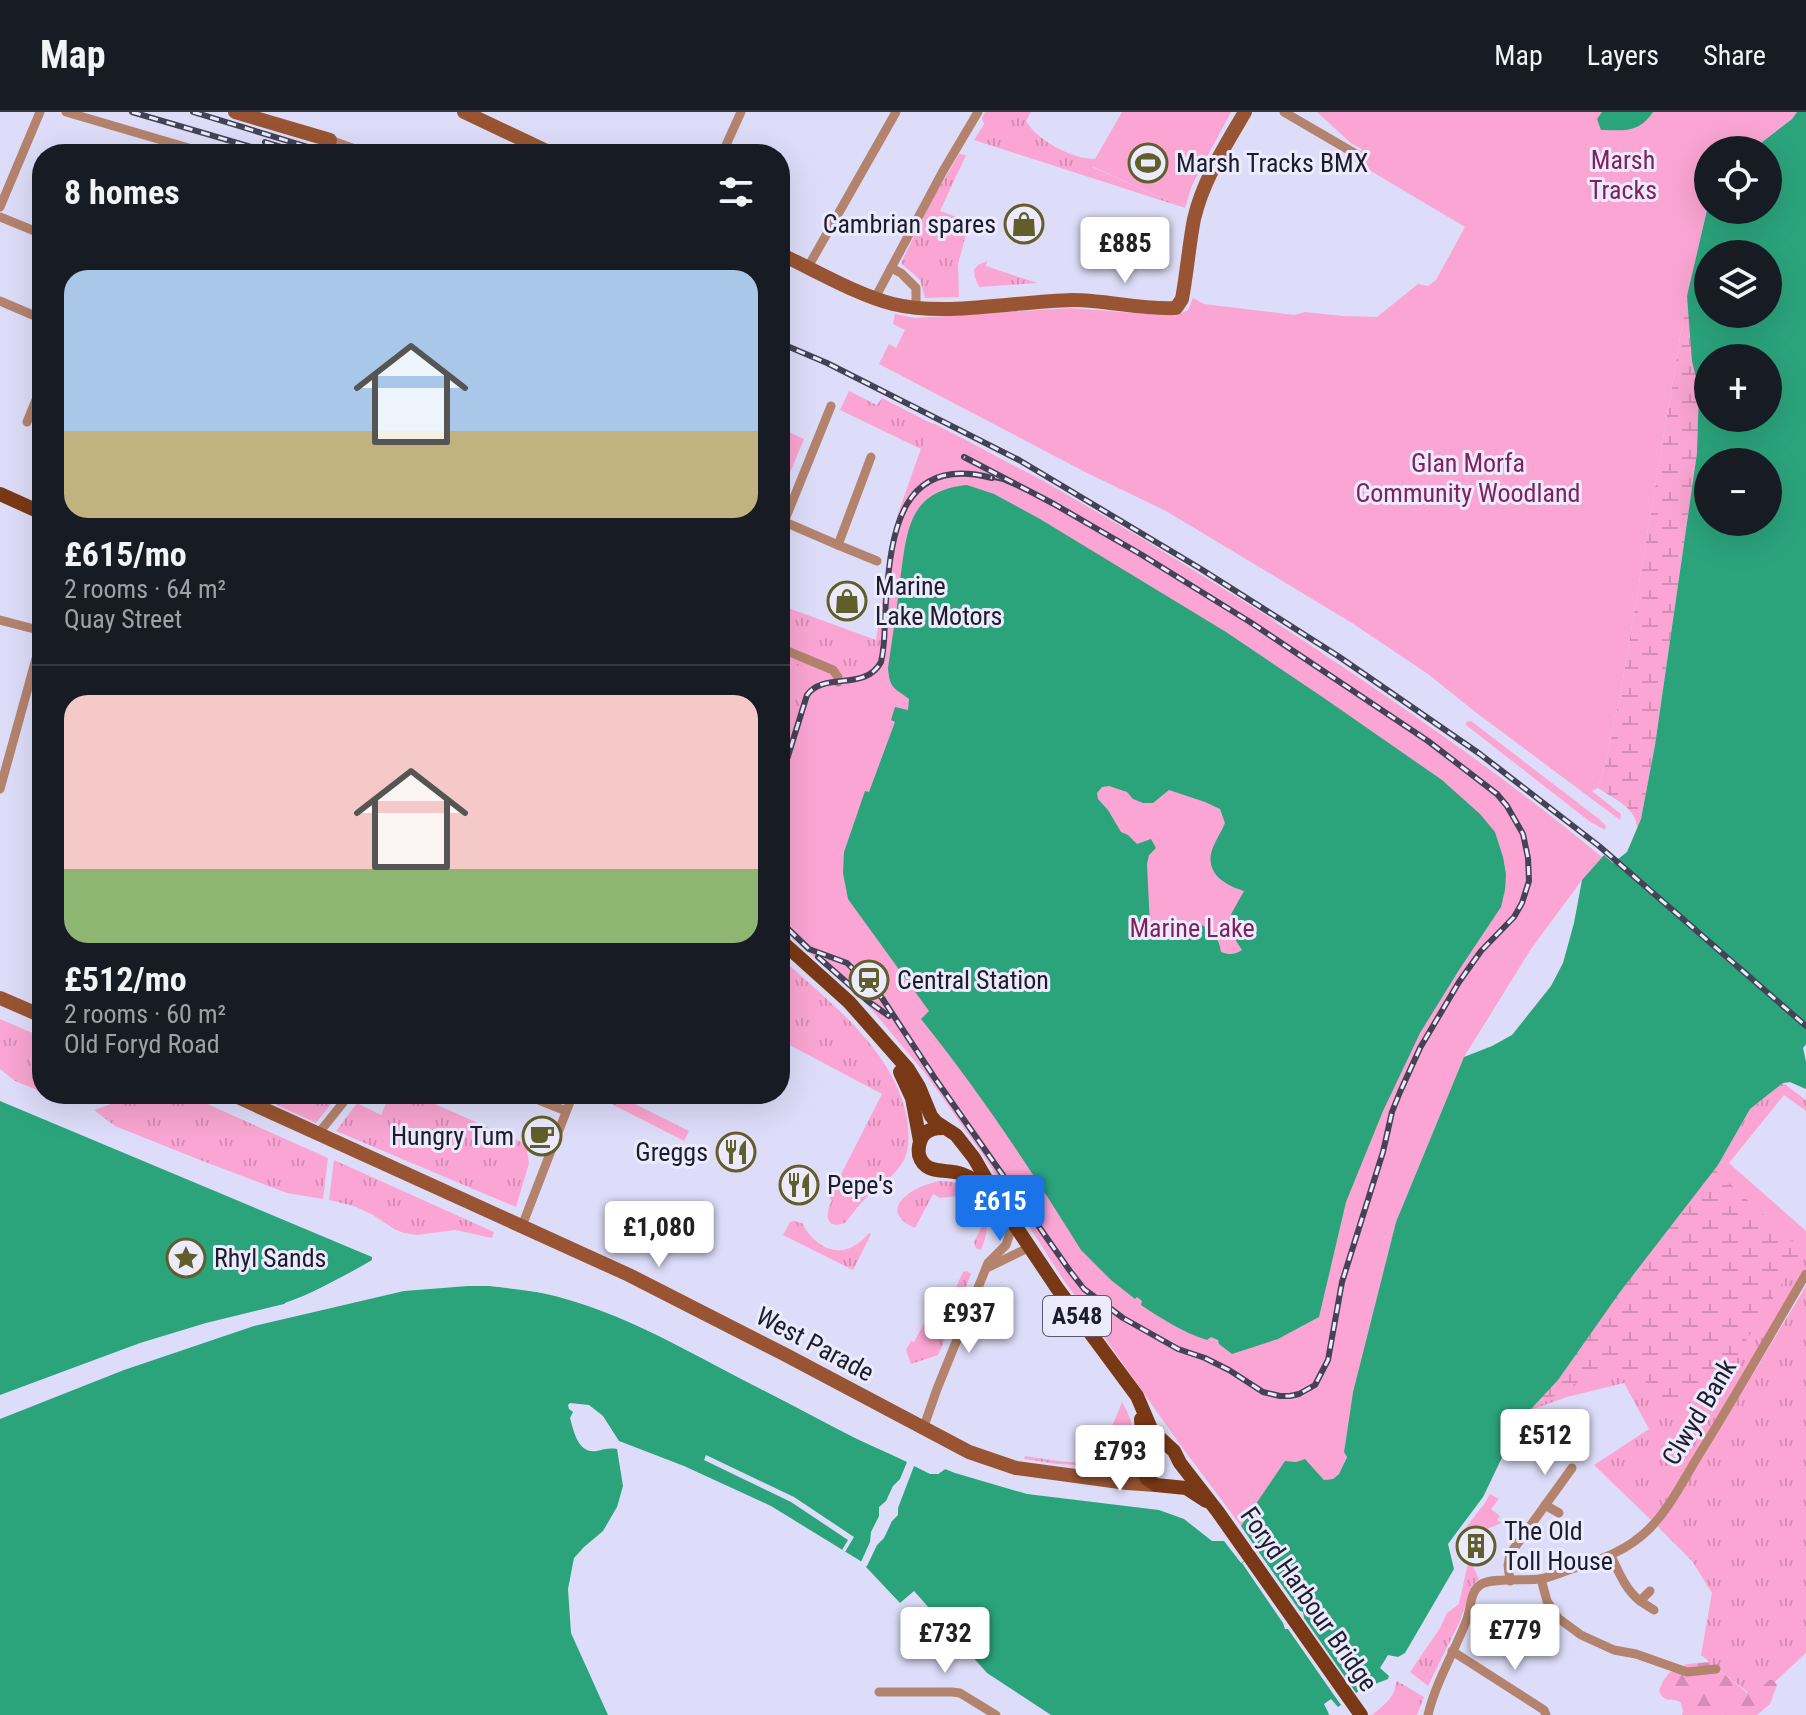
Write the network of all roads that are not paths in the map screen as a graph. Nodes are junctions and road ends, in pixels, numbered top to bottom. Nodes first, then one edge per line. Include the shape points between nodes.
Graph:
1 (40, 112) edge
2 (66, 112) edge
3 (235, 112) edge
4 (464, 112) edge
5 (741, 112) edge
6 (896, 112) edge
7 (978, 112) edge
8 (1245, 112) edge
9 (1284, 112) edge
10 (487, 117) edge
11 (175, 144) edge
12 (323, 144) edge
13 (535, 144) edge
14 (727, 144) edge
15 (1361, 157) dead end
16 (3, 190) edge
17 (0, 207) edge
18 (0, 217) edge
19 (32, 230) edge
20 (790, 259) edge
21 (808, 267) junction
22 (891, 268) junction
23 (875, 298) junction
24 (0, 301) edge
25 (916, 307) junction
26 (32, 315) edge
27 (831, 406) dead end
28 (32, 410) edge
29 (27, 422) dead end
30 (871, 457) dead end
31 (0, 494) edge
32 (790, 504) edge
33 (32, 508) edge
34 (790, 528) edge
35 (838, 545) junction
36 (877, 561) dead end
37 (0, 620) edge
38 (32, 631) edge
39 (790, 652) edge
40 (32, 671) edge
41 (838, 682) dead end
42 (0, 789) edge
43 (790, 949) edge
44 (0, 998) edge
45 (32, 1011) edge
46 (885, 1043) junction
47 (253, 1104) edge
48 (342, 1104) edge
49 (549, 1104) edge
50 (569, 1104) edge
51 (566, 1111) junction
52 (944, 1128) junction
53 (318, 1134) junction
54 (960, 1140) junction
55 (920, 1141) junction
56 (946, 1171) junction
57 (1000, 1203) junction
58 (1011, 1218) junction
59 (522, 1226) junction
60 (1030, 1247) junction
61 (986, 1269) junction
62 (1806, 1274) edge
63 (1127, 1383) junction
64 (923, 1429) junction
65 (1171, 1449) junction
66 (1142, 1459) junction
67 (1180, 1463) junction
68 (1572, 1468) dead end
69 (1076, 1476) junction
70 (1159, 1485) junction
71 (1545, 1505) junction
72 (1218, 1512) junction
73 (1559, 1513) dead end
74 (1611, 1556) junction
75 (1541, 1579) junction
76 (1510, 1581) junction
77 (1650, 1591) dead end
78 (1640, 1601) junction
79 (1654, 1610) dead end
80 (1452, 1651) junction
81 (1716, 1669) dead end
82 (879, 1692) dead end
83 (996, 1715) edge
84 (1361, 1715) edge
85 (1428, 1715) edge
86 (1546, 1715) edge

1 - 16 street
2 - 11 street
3 - 12 main road
4 - 10 main road
5 - 14 street
6 - 21 street
7 - 22 street
8 - 25 main road via 1203,190 1176,308 1071,300
9 - 15 street
10 - 13 main road
16 - 17 street
18 - 19 street
20 - 21 main road
21 - 23 main road
22 - 23 street
22 - 25 street via 916,288
23 - 25 main road
24 - 26 street
27 - 32 street
28 - 29 street
30 - 35 street
31 - 33 main road
34 - 35 street
35 - 36 street
37 - 38 street
39 - 41 street via 833,670
40 - 42 street
43 - 46 main road
44 - 45 main road
46 - 52 main road via 908,1069 931,1116
46 - 55 main road via 912,1098
47 - 53 main road, West Parade
48 - 53 street
49 - 51 street
50 - 51 street
51 - 59 street
52 - 54 main road
52 - 55 main road via 930,1130
53 - 59 main road, West Parade
54 - 56 main road via 960,1159
54 - 57 main road, A548
55 - 56 main road via 923,1163
56 - 57 main road, A548 via 972,1178
57 - 58 main road, A548
58 - 60 main road, A548
58 - 61 street via 1006,1245
59 - 64 main road, West Parade via 629,1275
60 - 61 street
60 - 63 main road, A548
61 - 64 street
62 - 74 street, Clwyd Bank via 1666,1508 1642,1536
63 - 65 main road, A548 via 1152,1431
63 - 66 main road, A548 via 1142,1422
64 - 69 main road, West Parade via 1016,1468
65 - 66 main road via 1151,1448
65 - 67 main road, A548
66 - 69 main road, West Parade via 1124,1473
66 - 70 main road, A548 via 1144,1475
67 - 70 main road via 1178,1475
67 - 72 main road, A548
68 - 71 street
69 - 70 main road, West Parade
70 - 72 main road, A548 via 1186,1488
71 - 73 street
71 - 76 street via 1510,1554
72 - 84 main road, Foryd Harbour Bridge / A548
74 - 75 street, Clwyd Bank
74 - 78 street
75 - 76 street, Clwyd Bank
75 - 81 street via 1558,1618 1581,1635 1687,1672
76 - 80 street, Clwyd Bank via 1477,1587
77 - 78 street
78 - 79 street
80 - 85 street
80 - 86 street
82 - 83 street via 960,1693

